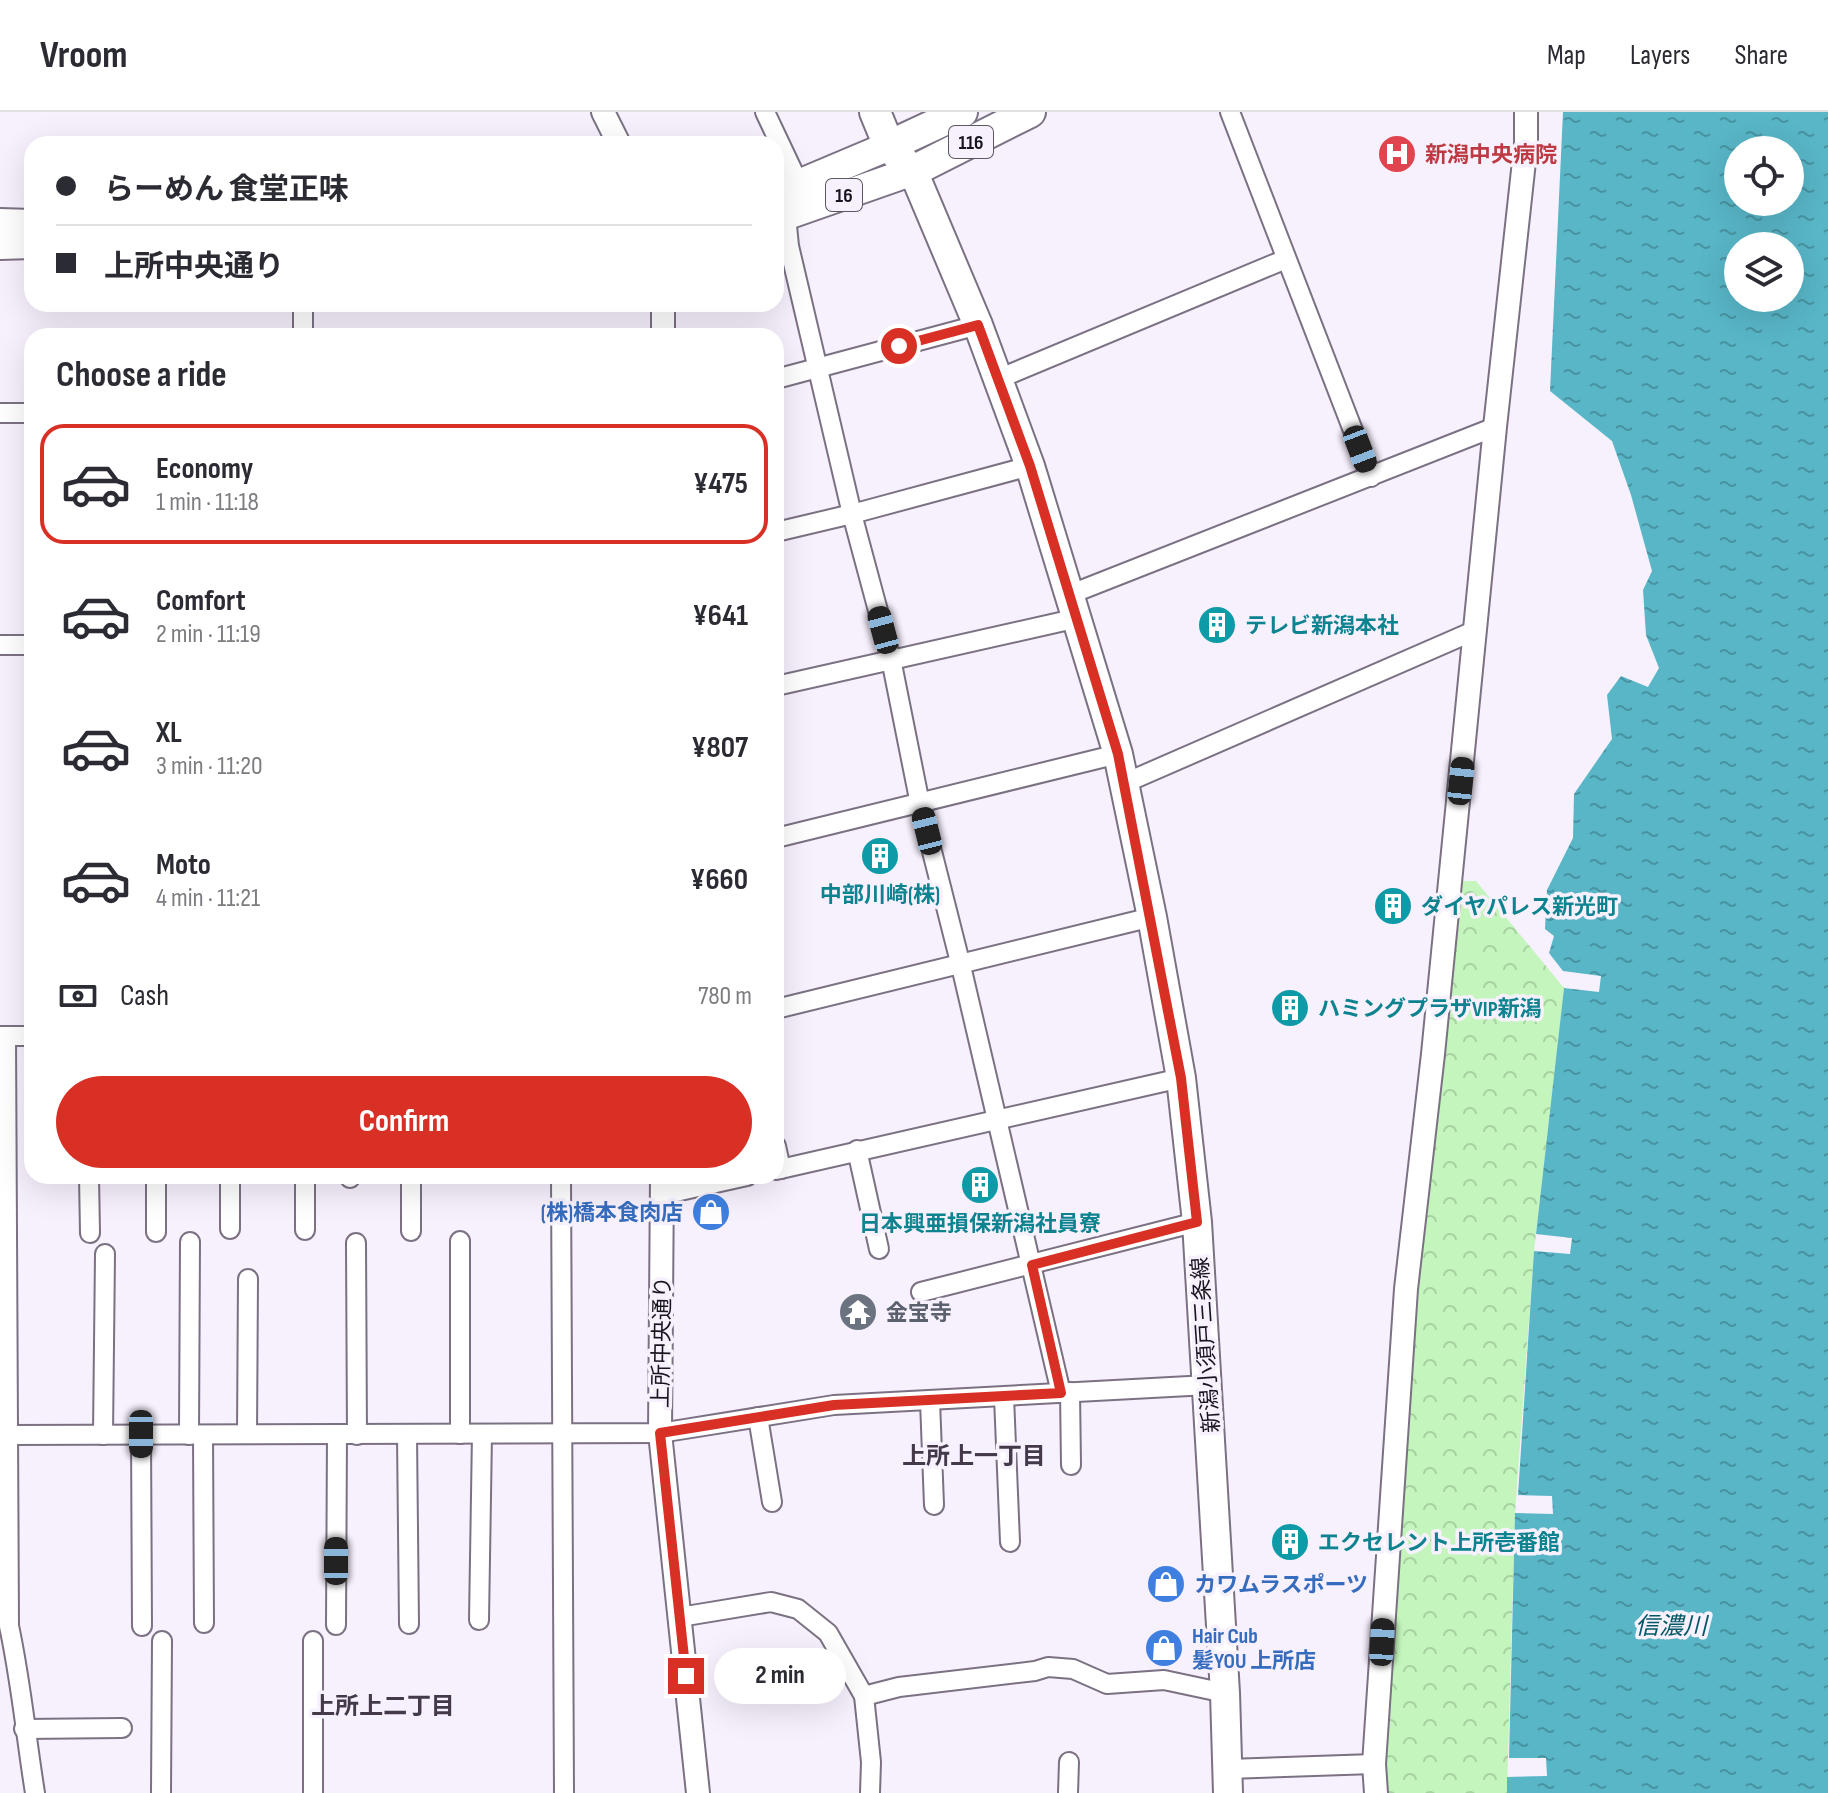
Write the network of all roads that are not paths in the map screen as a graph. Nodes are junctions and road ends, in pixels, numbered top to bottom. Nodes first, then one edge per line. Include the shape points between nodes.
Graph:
1 (603, 112) edge
2 (765, 112) edge
3 (875, 112) edge
4 (962, 112) edge
5 (1030, 112) edge
6 (1230, 112) edge
7 (1526, 112) edge
8 (899, 131) edge
9 (615, 136) edge
10 (770, 136) edge
11 (913, 171) junction
12 (784, 202) edge
13 (0, 223) edge
14 (24, 224) edge
15 (24, 244) edge
16 (0, 245) edge
17 (1286, 259) junction
18 (978, 325) junction
19 (819, 368) junction
20 (784, 377) edge
21 (998, 379) junction
22 (0, 413) edge
23 (24, 413) edge
24 (1495, 427) junction
25 (1030, 466) junction
26 (1371, 477) junction
27 (852, 514) junction
28 (784, 530) edge
29 (1075, 606) junction
30 (1476, 630) junction
31 (0, 645) edge
32 (24, 645) edge
33 (891, 659) junction
34 (784, 684) edge
35 (1118, 754) junction
36 (1125, 783) junction
37 (920, 804) junction
38 (784, 836) edge
39 (1152, 917) junction
40 (961, 966) junction
41 (784, 1007) edge
42 (3, 1036) edge
43 (24, 1036) edge
44 (1181, 1078) junction
45 (995, 1118) junction
46 (857, 1150) junction
47 (784, 1168) edge
48 (89, 1184) edge
49 (156, 1184) edge
50 (230, 1184) edge
51 (305, 1184) edge
52 (411, 1184) edge
53 (561, 1184) edge
54 (662, 1185) edge
55 (1197, 1222) junction
56 (230, 1229) dead end
57 (305, 1230) dead end
58 (411, 1231) dead end
59 (156, 1232) dead end
60 (90, 1233) dead end
61 (460, 1241) dead end
62 (190, 1242) dead end
63 (356, 1243) dead end
64 (879, 1249) dead end
65 (105, 1254) dead end
66 (1032, 1265) junction
67 (248, 1279) dead end
68 (921, 1292) dead end
69 (4, 1357) edge
70 (1208, 1385) junction
71 (1065, 1392) junction
72 (1004, 1397) junction
73 (930, 1401) junction
74 (758, 1417) junction
75 (6, 1427) edge
76 (563, 1433) junction
77 (660, 1433) junction
78 (141, 1434) junction
79 (247, 1434) junction
80 (460, 1434) junction
81 (482, 1434) junction
82 (103, 1435) junction
83 (196, 1435) junction
84 (337, 1435) junction
85 (357, 1435) junction
86 (407, 1435) junction
87 (1071, 1465) dead end
88 (772, 1502) dead end
89 (934, 1505) dead end
90 (1010, 1542) dead end
91 (5, 1570) edge
92 (680, 1617) junction
93 (479, 1620) dead end
94 (204, 1623) dead end
95 (409, 1624) dead end
96 (336, 1625) dead end
97 (142, 1626) dead end
98 (162, 1641) dead end
99 (313, 1641) dead end
100 (1225, 1693) junction
101 (864, 1696) junction
102 (122, 1728) dead end
103 (24, 1729) junction
104 (1069, 1762) dead end
105 (1374, 1764) junction
106 (1228, 1781) edge
107 (35, 1793) edge
108 (161, 1793) edge
109 (313, 1793) edge
110 (564, 1793) edge
111 (698, 1793) edge
112 (870, 1793) edge
113 (1068, 1793) edge
114 (1376, 1793) edge

1 - 9 street
2 - 10 street
3 - 8 highway
4 - 8 highway, 116
5 - 11 highway, 116
6 - 17 street
7 - 24 street
8 - 11 highway
8 - 12 main road, 16
11 - 12 main road, 16
11 - 18 main road, 新潟小須戸三条線
12 - 19 street via 789,246
13 - 14 main road
15 - 16 main road
17 - 21 street
17 - 26 street
18 - 19 street
18 - 21 main road, 新潟小須戸三条線
19 - 20 street
19 - 27 street
21 - 25 main road, 新潟小須戸三条線
22 - 23 street
24 - 26 street
24 - 30 street
25 - 27 street
25 - 29 main road, 新潟小須戸三条線
26 - 29 street
27 - 28 street
27 - 33 street
29 - 33 street
29 - 35 main road, 新潟小須戸三条線
30 - 36 street
30 - 105 street via 1406,1289
31 - 32 street
33 - 34 street
33 - 37 street
35 - 36 main road, 新潟小須戸三条線
35 - 37 street
36 - 39 main road, 新潟小須戸三条線
37 - 38 street
37 - 40 street
39 - 40 street
39 - 44 main road, 新潟小須戸三条線
40 - 41 street
40 - 45 street
42 - 43 street
42 - 69 street
44 - 45 street
44 - 55 main road, 新潟小須戸三条線
45 - 46 street
45 - 66 street
46 - 47 street
46 - 64 street
48 - 60 street
49 - 59 street
50 - 56 street
51 - 57 street
52 - 58 street
53 - 76 street
54 - 77 street, 上所中央通り
55 - 66 street
55 - 70 main road, 新潟小須戸三条線
61 - 80 street
62 - 83 street
63 - 85 street
65 - 82 street
66 - 68 street
66 - 71 street
67 - 79 street
69 - 75 street
70 - 71 street
70 - 100 main road, 新潟小須戸三条線
71 - 72 street
71 - 87 street
72 - 73 street
72 - 90 street
73 - 74 street via 834,1405
73 - 89 street
74 - 77 street
74 - 88 street
75 - 82 street
75 - 91 street
76 - 77 street
76 - 81 street
76 - 110 street
77 - 92 street, 上所中央通り
78 - 82 street
78 - 83 street
78 - 97 street
79 - 83 street
79 - 84 street
80 - 81 street
80 - 86 street
81 - 93 street
83 - 94 street
84 - 85 street
84 - 96 street
85 - 86 street
86 - 95 street
91 - 103 street
92 - 101 street via 771,1602 798,1609 828,1633
92 - 111 street, 上所中央通り
98 - 108 street
99 - 109 street
100 - 101 street via 1164,1680 1107,1684 1073,1669 1048,1667
100 - 106 main road, 新潟小須戸三条線
101 - 112 street
102 - 103 street
103 - 107 street
104 - 113 street
105 - 106 street
105 - 114 street

